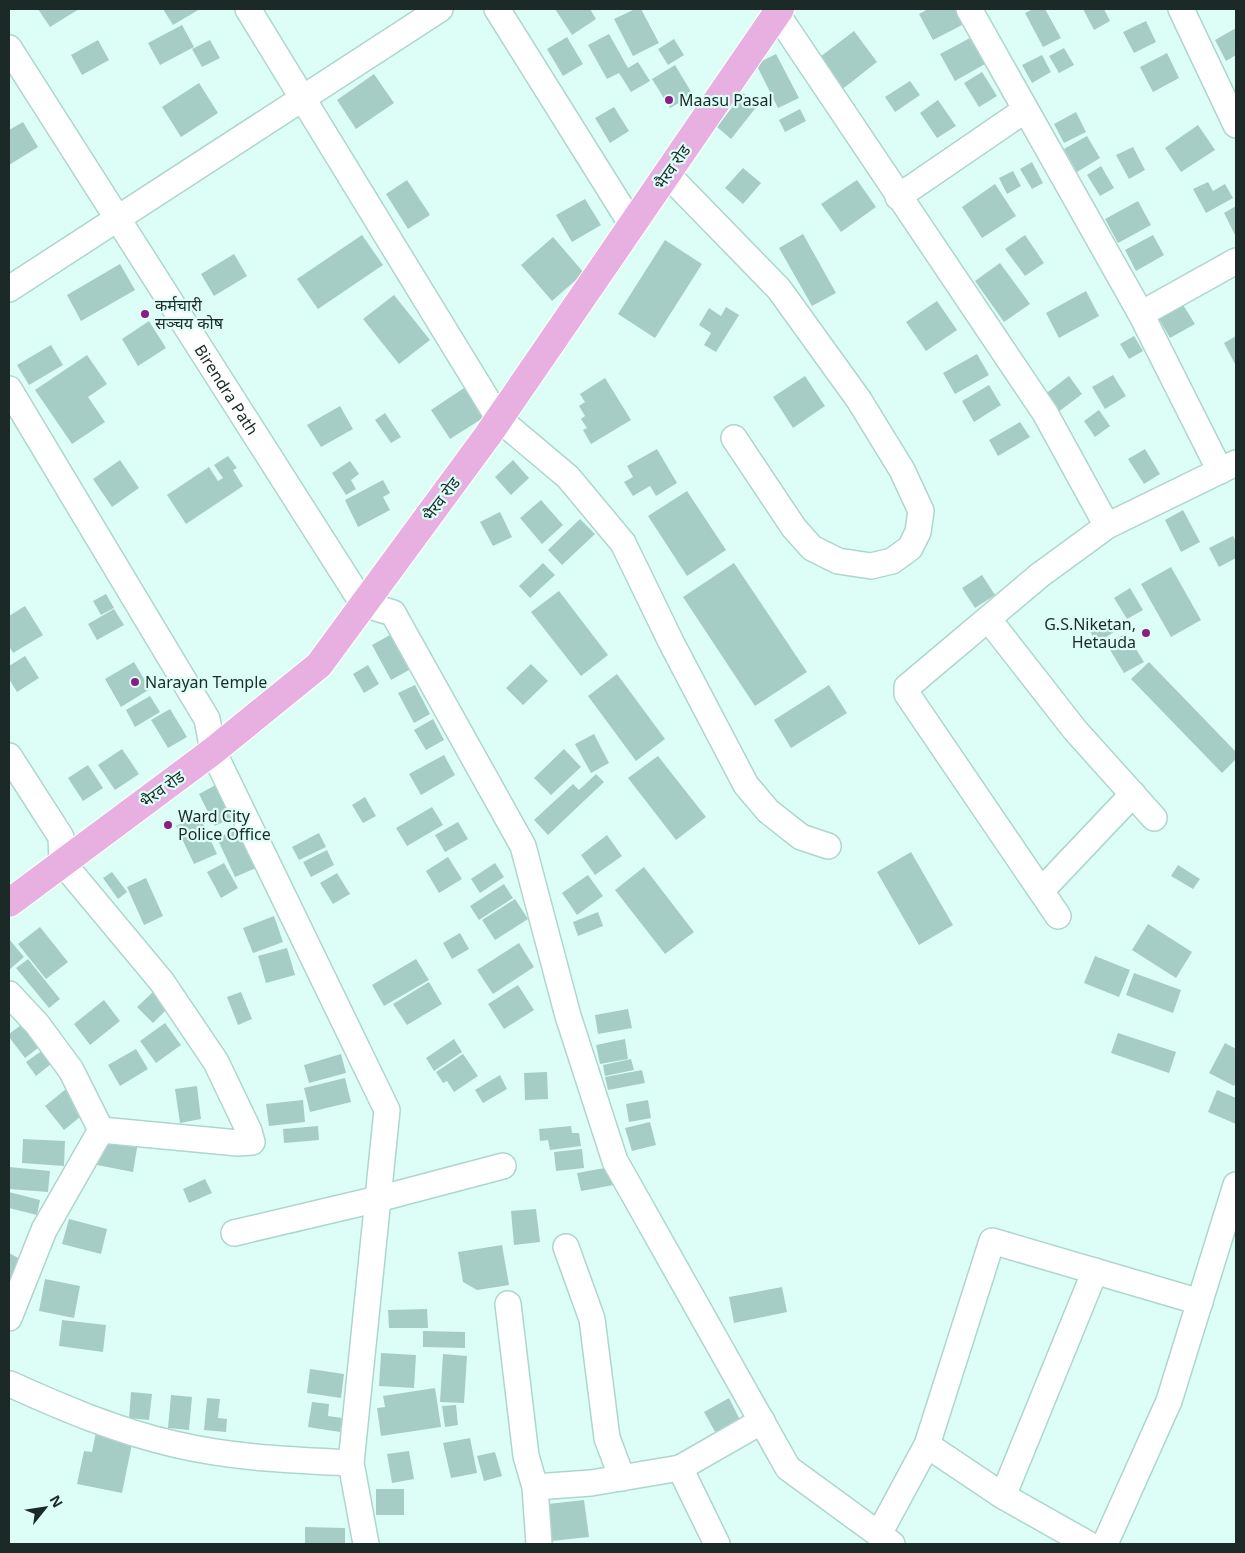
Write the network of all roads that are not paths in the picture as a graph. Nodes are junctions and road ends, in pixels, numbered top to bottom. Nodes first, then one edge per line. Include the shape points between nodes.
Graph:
1 (248, 9) edge
2 (440, 9) edge
3 (497, 9) edge
4 (969, 9) edge
5 (1181, 9) edge
6 (779, 11) edge
7 (9, 48) edge
8 (302, 98) junction
9 (1025, 110) junction
10 (1236, 125) edge
11 (667, 174) junction
12 (898, 197) junction
13 (116, 218) junction
14 (632, 226) junction
15 (1236, 260) edge
16 (9, 289) edge
17 (1141, 314) junction
18 (9, 388) edge
19 (499, 419) junction
20 (734, 438) dead end
21 (1228, 467) edge
22 (1107, 526) junction
23 (363, 604) junction
24 (989, 620) junction
25 (213, 751) junction
26 (9, 756) edge
27 (1133, 794) junction
28 (1154, 818) dead end
29 (828, 846) dead end
30 (62, 862) junction
31 (1042, 890) junction
32 (9, 903) edge
33 (1058, 916) dead end
34 (9, 994) edge
35 (101, 1130) junction
36 (503, 1166) dead end
37 (1236, 1185) edge
38 (378, 1199) junction
39 (234, 1233) dead end
40 (566, 1247) dead end
41 (1095, 1271) junction
42 (1200, 1302) junction
43 (508, 1304) dead end
44 (9, 1318) edge
45 (9, 1383) edge
46 (762, 1421) junction
47 (928, 1445) junction
48 (351, 1463) junction
49 (680, 1468) junction
50 (622, 1478) junction
51 (535, 1487) junction
52 (1003, 1496) junction
53 (885, 1539) edge
54 (366, 1544) edge
55 (539, 1544) edge
56 (717, 1544) edge
57 (1088, 1544) edge
58 (1105, 1544) edge

1 - 8 street
2 - 8 street
3 - 14 street
4 - 9 street
5 - 10 street
6 - 11 main road, भैरव रोड
6 - 12 street
7 - 13 street, Birendra Path
8 - 13 street
8 - 19 street
9 - 12 street
9 - 17 street
11 - 14 main road, भैरव रोड
11 - 20 street via 779,290 859,400 902,470 921,511 918,532 910,548 892,561 871,566 838,561 812,548 794,528
12 - 22 street via 1045,413
13 - 16 street
13 - 23 street, Birendra Path
14 - 19 main road, भैरव रोड
15 - 17 street
17 - 21 street
18 - 25 street via 207,719
19 - 23 main road, भैरव रोड
19 - 29 street via 568,477 623,543 746,785 768,810 802,837
21 - 22 street
22 - 24 street via 1040,575
23 - 25 main road, भैरव रोड via 319,664
23 - 46 street via 393,613 523,846 568,1016 615,1161
24 - 27 street via 1075,730
24 - 31 street via 907,687 907,694
25 - 30 main road, भैरव रोड
25 - 38 street via 387,1110
26 - 30 street via 61,837
27 - 28 street
27 - 31 street
30 - 32 main road, भैरव रोड
30 - 35 street via 168,990 216,1062 252,1142
31 - 33 street
34 - 35 street via 37,1024 71,1070
35 - 44 street via 44,1230
36 - 38 street
37 - 42 street
38 - 39 street
38 - 48 street
40 - 50 street via 592,1319 607,1438
41 - 42 street
41 - 47 street via 992,1240
41 - 52 street
42 - 58 street via 1169,1401
43 - 51 street via 526,1456
45 - 48 street via 90,1419 174,1445 266,1459
46 - 49 street
46 - 53 street via 788,1468
47 - 52 street
47 - 53 street
48 - 54 street
49 - 50 street
49 - 56 street
50 - 51 street via 591,1484
51 - 55 street
52 - 57 street

